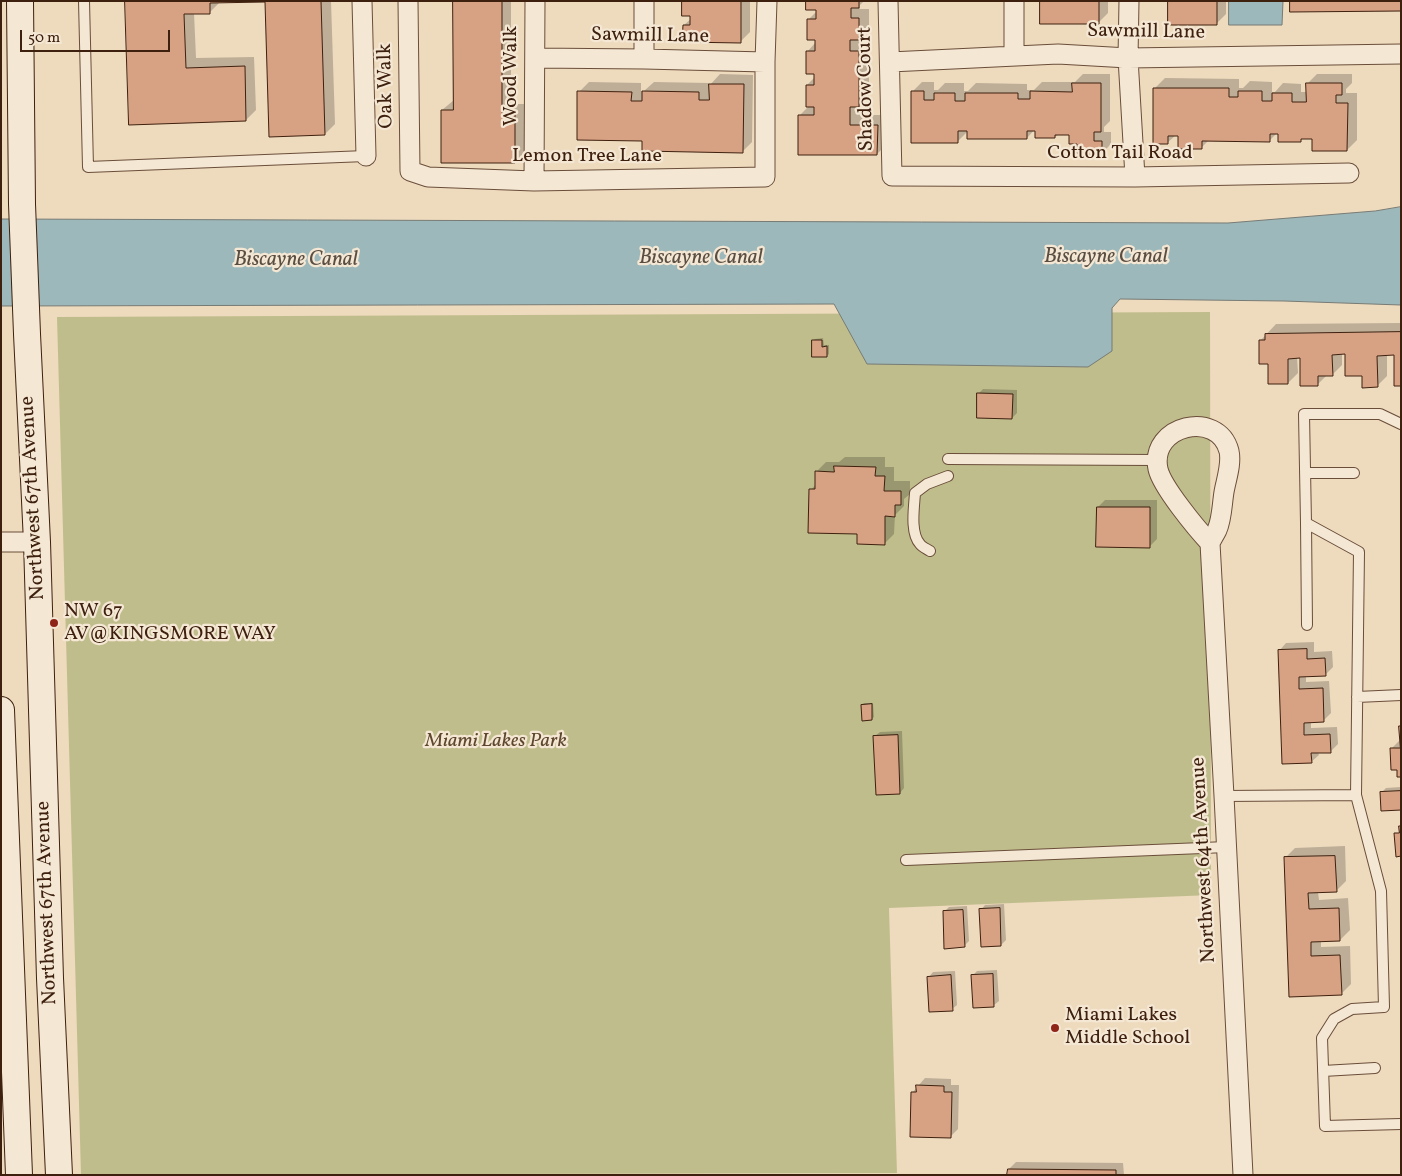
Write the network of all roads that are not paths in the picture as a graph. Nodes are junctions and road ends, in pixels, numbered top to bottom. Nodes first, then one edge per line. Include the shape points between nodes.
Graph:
1 (84, 1) edge
2 (362, 1) edge
3 (408, 1) edge
4 (535, 1) edge
5 (644, 1) edge
6 (767, 1) edge
7 (888, 1) edge
8 (1014, 1) edge
9 (1129, 1) edge
10 (20, 11) edge
11 (1401, 54) edge
12 (1014, 55) junction
13 (535, 58) junction
14 (1128, 58) junction
15 (644, 59) junction
16 (1, 60) edge
17 (765, 62) junction
18 (890, 62) junction
19 (1, 105) edge
20 (22, 145) junction
21 (366, 156) joint
22 (410, 171) joint
23 (1349, 174) dead end
24 (892, 176) joint
25 (1135, 177) junction
26 (534, 181) junction
27 (1401, 424) edge
28 (948, 459) dead end
29 (1157, 460) junction
30 (1305, 473) junction
31 (1354, 473) dead end
32 (948, 476) dead end
33 (1306, 523) junction
34 (1, 542) edge
35 (37, 542) junction
36 (1210, 543) junction
37 (930, 550) dead end
38 (1307, 625) dead end
39 (1401, 695) edge
40 (1357, 697) junction
41 (1, 710) edge
42 (1356, 795) junction
43 (1224, 796) junction
44 (1227, 847) junction
45 (906, 860) dead end
46 (50, 978) junction
47 (6, 979) edge
48 (1375, 1068) dead end
49 (1323, 1071) junction
50 (1401, 1124) edge
51 (19, 1175) edge
52 (59, 1175) edge
53 (1242, 1175) edge

1 - 21 lane via 88,166
2 - 21 street
3 - 22 street, Oak Walk
4 - 13 street, Wood Walk
5 - 15 street
6 - 17 street
7 - 18 street, Shadow Court
8 - 12 street
9 - 14 street
10 - 16 main road via 11,45
10 - 20 main road, Northwest 67th Avenue
11 - 14 street, Sawmill Lane
12 - 14 street, Sawmill Lane
12 - 18 street, Sawmill Lane
13 - 15 street, Sawmill Lane
13 - 26 street, Wood Walk
14 - 25 street
15 - 17 street, Sawmill Lane
17 - 26 street, Lemon Tree Lane via 765,178
18 - 24 street, Shadow Court
19 - 20 main road
20 - 35 main road, Northwest 67th Avenue
22 - 26 street, Lemon Tree Lane via 428,177
23 - 25 street, Cotton Tail Road
24 - 25 street, Cotton Tail Road
27 - 30 lane via 1380,414 1304,414
28 - 29 lane
29 - 36 street via 1164,483
29 - 36 street, Northwest 64th Avenue via 1162,442 1169,435 1188,427 1210,429 1225,442 1229,463 1218,529
30 - 31 lane
30 - 33 lane
32 - 37 lane via 927,484 915,493 915,536 921,546
33 - 38 lane
33 - 40 lane via 1359,552
34 - 35 street
35 - 46 main road, Northwest 67th Avenue
36 - 43 street, Northwest 64th Avenue
39 - 40 lane
40 - 42 lane
41 - 47 main road, Northwest 67th Avenue
42 - 43 lane
42 - 49 lane via 1381,891 1384,1007 1352,1009 1334,1019 1322,1038
43 - 44 street, Northwest 64th Avenue
44 - 45 lane
44 - 53 street, Northwest 64th Avenue
46 - 47 main road
46 - 52 main road, Northwest 67th Avenue
47 - 51 main road, Northwest 67th Avenue
48 - 49 lane
49 - 50 lane via 1325,1126

